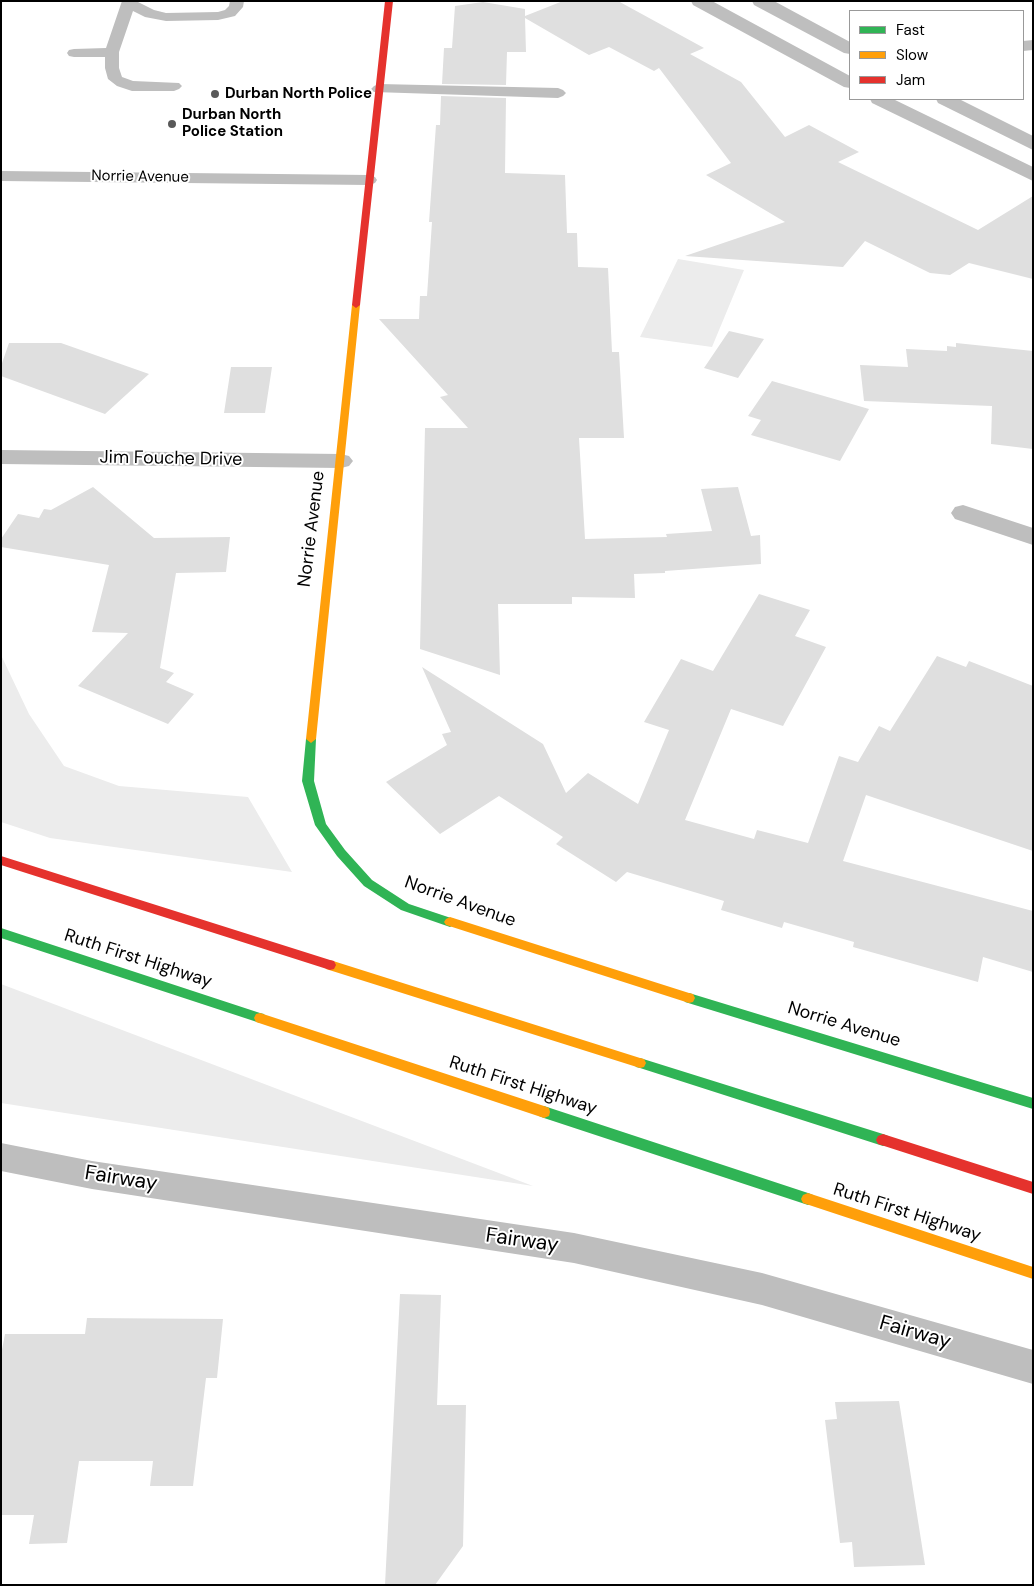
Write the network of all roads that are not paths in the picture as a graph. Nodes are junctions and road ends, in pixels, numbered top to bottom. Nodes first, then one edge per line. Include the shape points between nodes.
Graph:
1 (237, 1) edge
2 (388, 1) edge
3 (699, 1) edge
4 (760, 1) edge
5 (128, 3) edge
6 (849, 48) edge
7 (112, 52) junction
8 (74, 53) dead end
9 (849, 82) edge
10 (174, 86) dead end
11 (379, 89) junction
12 (558, 93) dead end
13 (881, 100) edge
14 (947, 100) edge
15 (1033, 144) edge
16 (1033, 175) edge
17 (1, 176) edge
18 (369, 180) junction
19 (1, 457) edge
20 (341, 460) junction
21 (963, 513) dead end
22 (1033, 537) edge
23 (1, 860) edge
24 (1, 933) edge
25 (1033, 1104) edge
26 (1, 1157) edge
27 (1033, 1188) edge
28 (1033, 1273) edge
29 (1033, 1367) edge

1 - 5 lane via 230,12 195,17 150,14
2 - 11 main road, Norrie Avenue
3 - 9 street
4 - 6 street
5 - 7 lane
7 - 8 lane
7 - 10 lane via 115,78 122,83
11 - 12 lane
11 - 18 main road, Norrie Avenue
13 - 16 street
14 - 15 street
17 - 18 lane, Norrie Avenue
18 - 20 main road, Norrie Avenue
19 - 20 street, Jim Fouche Drive
20 - 25 main road, Norrie Avenue via 308,781 321,825 368,883 405,907 480,933
21 - 22 street
23 - 27 main road
24 - 28 main road, Ruth First Highway
26 - 29 street, Fairway via 92,1175 574,1248 762,1289

